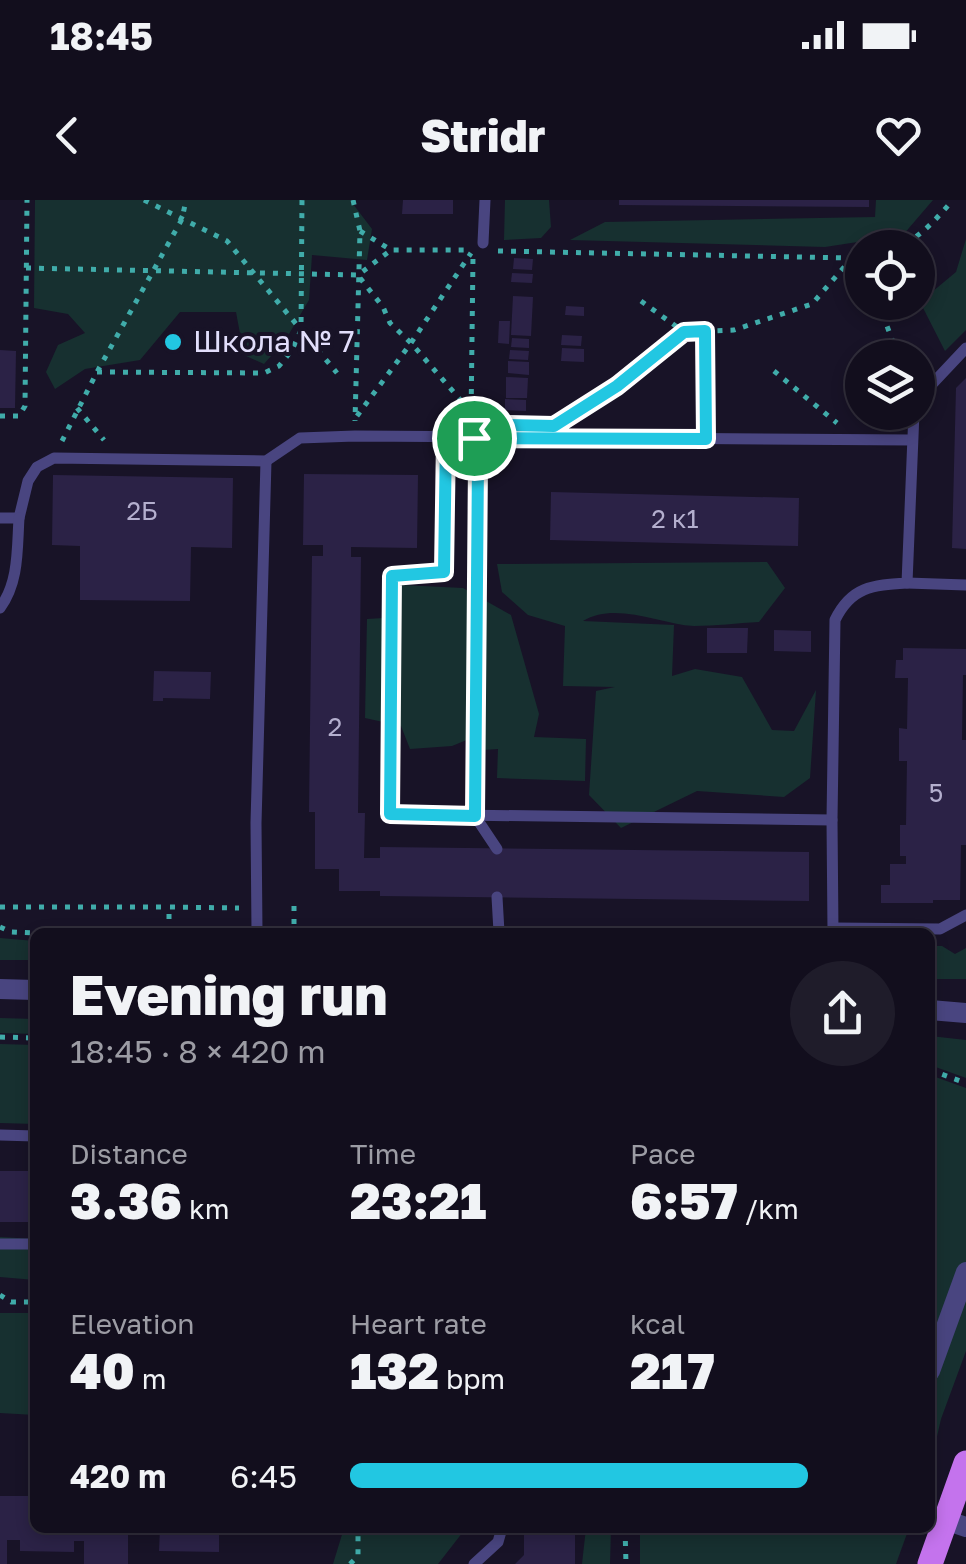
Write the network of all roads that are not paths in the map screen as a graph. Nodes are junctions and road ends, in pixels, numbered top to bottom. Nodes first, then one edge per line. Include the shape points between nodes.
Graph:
1 (485, 200) edge
2 (478, 246) road end
3 (966, 348) edge
4 (935, 380) edge
5 (913, 430) edge
6 (446, 438) junction
7 (912, 440) junction
8 (266, 462) junction
9 (0, 518) edge
10 (18, 518) junction
11 (906, 583) junction
12 (966, 585) edge
13 (0, 608) edge
14 (475, 816) junction
15 (832, 820) junction
16 (497, 849) dead end
17 (497, 897) dead end
18 (966, 915) edge
19 (257, 928) edge
20 (500, 928) edge
21 (833, 928) edge
22 (935, 929) edge
23 (0, 988) edge
24 (30, 990) edge
25 (935, 1010) edge
26 (966, 1013) edge
27 (0, 1135) edge
28 (30, 1136) edge
29 (0, 1244) edge
30 (30, 1244) edge
31 (966, 1272) edge
32 (935, 1357) edge
33 (966, 1463) edge
34 (947, 1521) edge
35 (501, 1533) edge
36 (474, 1564) edge
37 (930, 1564) edge

1 - 2 lane
3 - 4 lane
5 - 7 lane
6 - 7 lane
6 - 8 lane via 300,438
6 - 14 lane via 444,572 392,576 390,814
7 - 11 lane
8 - 10 lane via 54,458 28,481
8 - 19 lane
9 - 10 lane
10 - 13 lane via 16,572
11 - 12 lane
11 - 15 lane via 860,592 844,601 835,620
14 - 15 lane
14 - 16 lane
15 - 21 lane
17 - 20 lane
18 - 22 lane
23 - 24 street
25 - 26 street
27 - 28 lane
29 - 30 lane
31 - 32 street
33 - 34 main road
34 - 37 main road
35 - 36 lane

